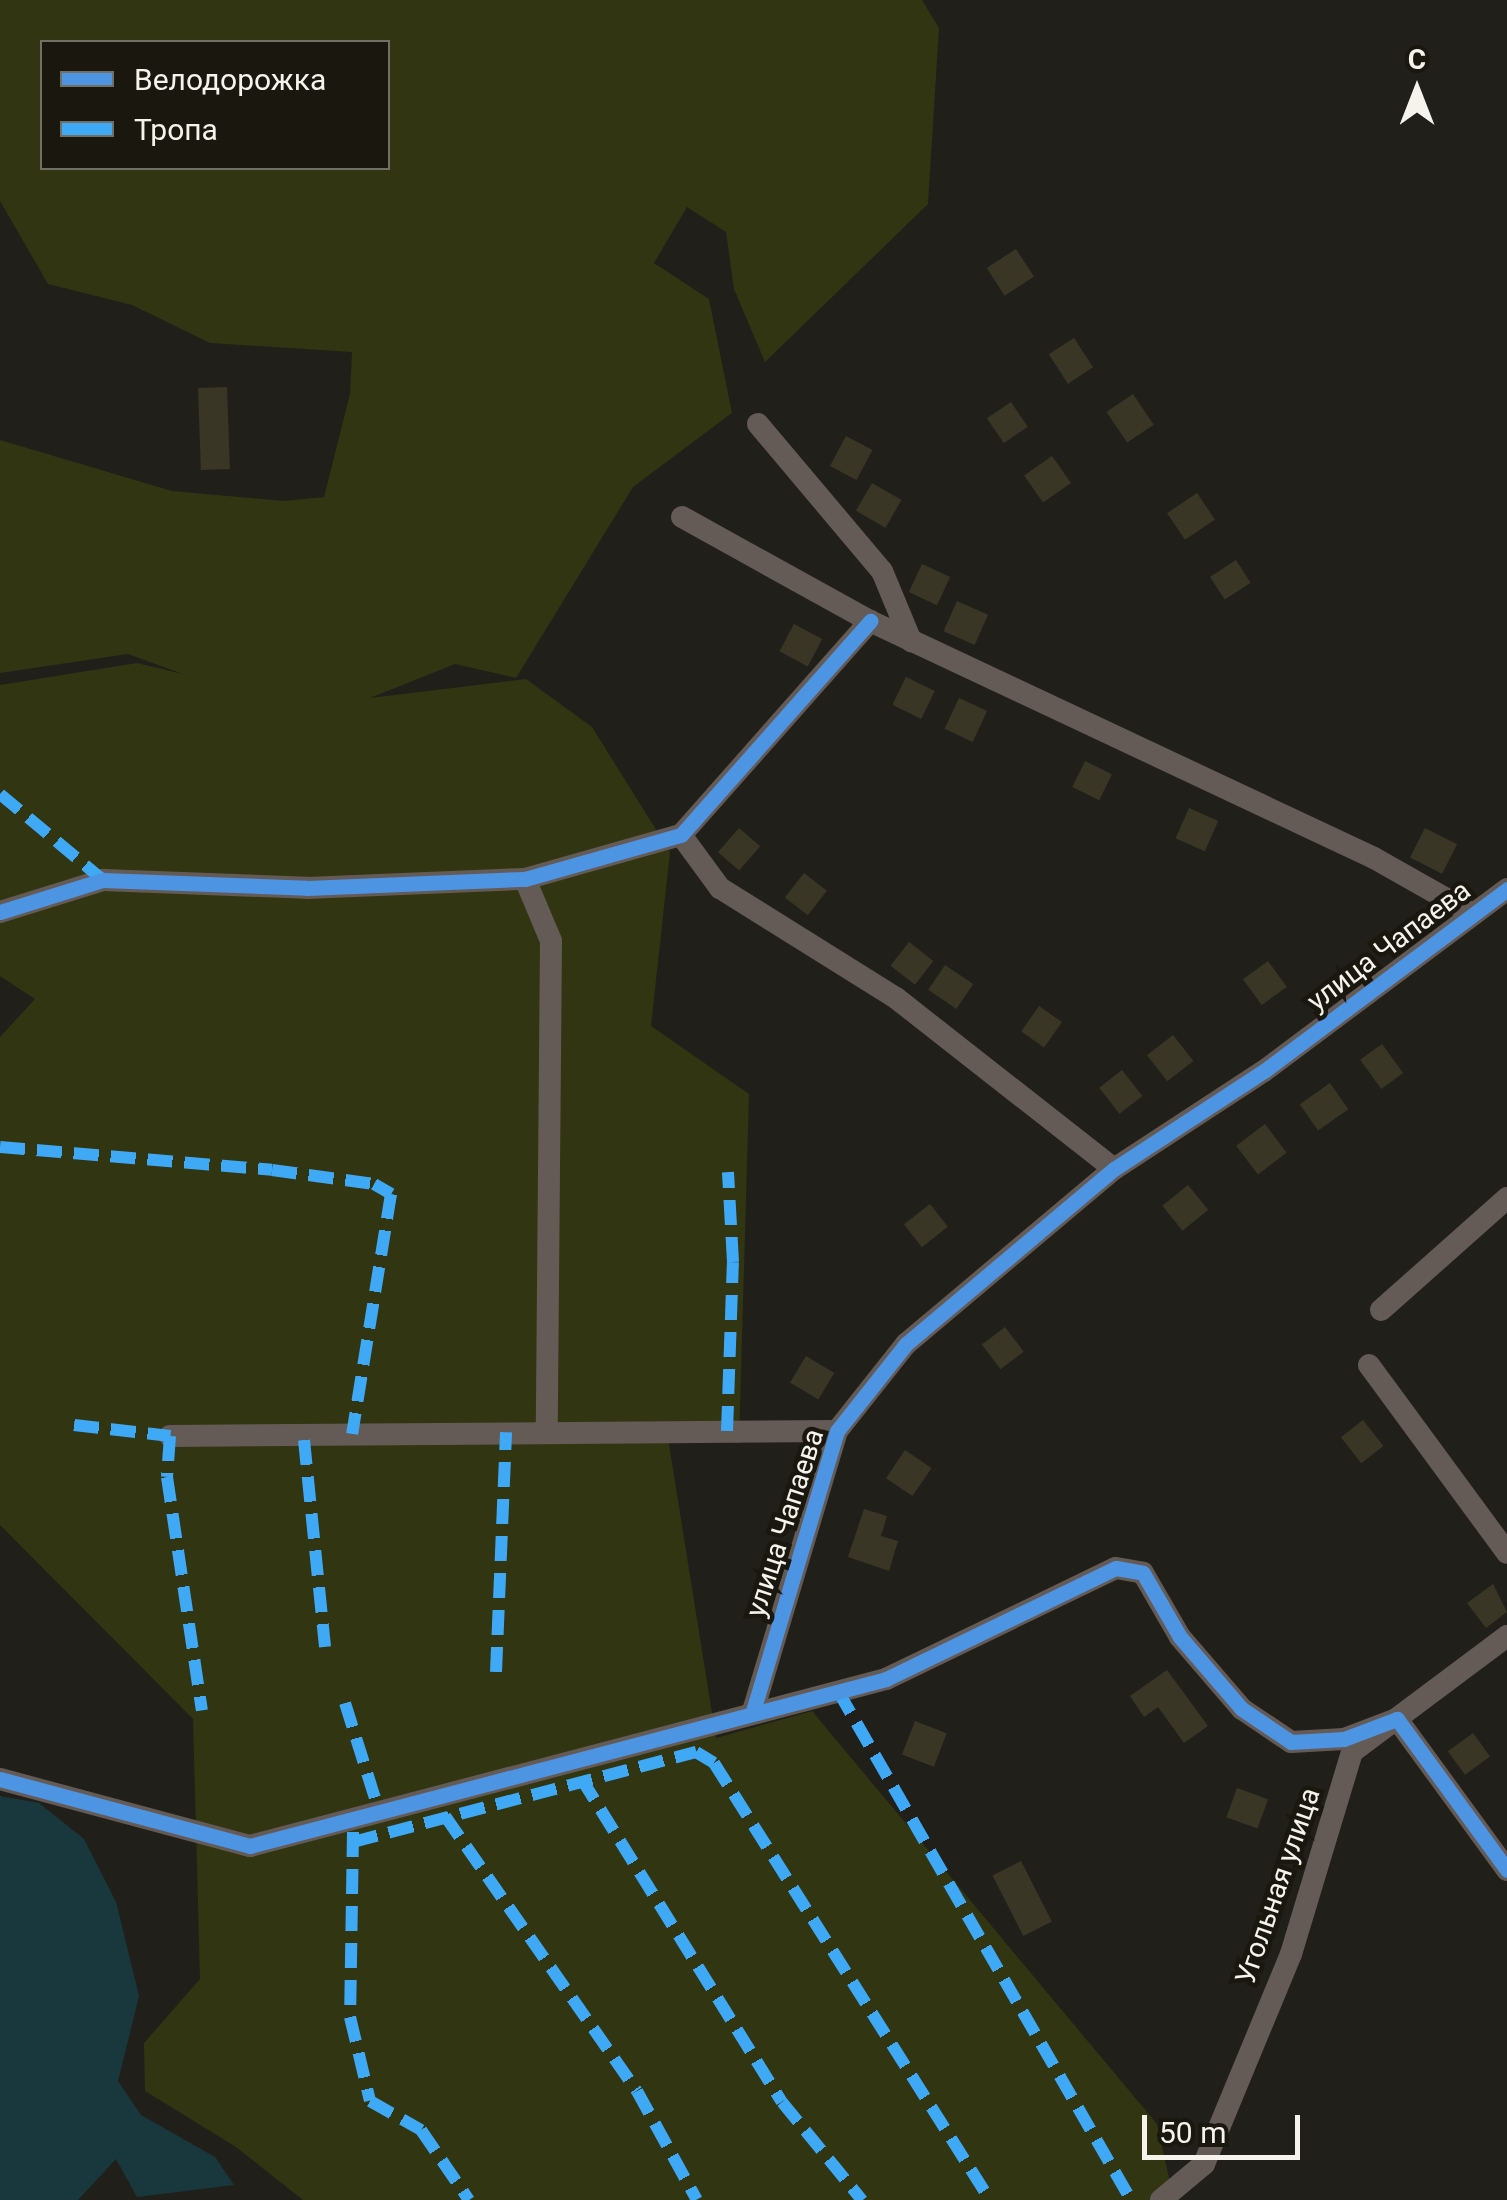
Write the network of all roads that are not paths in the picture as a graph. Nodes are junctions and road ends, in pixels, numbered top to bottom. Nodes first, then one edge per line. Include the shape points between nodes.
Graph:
1 (758, 424) dead end
2 (682, 517) dead end
3 (870, 621) junction
4 (912, 641) junction
5 (681, 836) junction
6 (526, 880) junction
7 (1507, 889) edge
8 (0, 912) edge
9 (1473, 914) junction
10 (1114, 1169) junction
11 (1507, 1198) edge
12 (1382, 1310) dead end
13 (1369, 1365) dead end
14 (547, 1431) junction
15 (837, 1431) junction
16 (170, 1436) dead end
17 (1507, 1553) edge
18 (1507, 1636) edge
19 (753, 1711) junction
20 (1397, 1719) junction
21 (0, 1779) edge
22 (1507, 1870) edge
23 (1161, 2200) edge

1 - 4 street via 882,571
2 - 3 street
3 - 4 street
3 - 5 street
4 - 9 street via 1374,858
5 - 6 street
5 - 10 street via 720,888 896,998
6 - 8 street via 307,888 103,880
6 - 14 street via 551,940
7 - 9 street, улица Чапаева
9 - 10 street, улица Чапаева via 1264,1071
10 - 15 street, улица Чапаева via 981,1274 906,1344
11 - 12 street
13 - 17 street
14 - 15 street
14 - 16 street via 304,1440
15 - 19 street, улица Чапаева
18 - 20 street, Угольная улица
19 - 20 street via 886,1679 1116,1568 1143,1573 1180,1637 1242,1710 1291,1742 1344,1739
19 - 21 street via 250,1846
20 - 22 street
20 - 23 street, Угольная улица via 1352,1752 1290,1954 1204,2164

